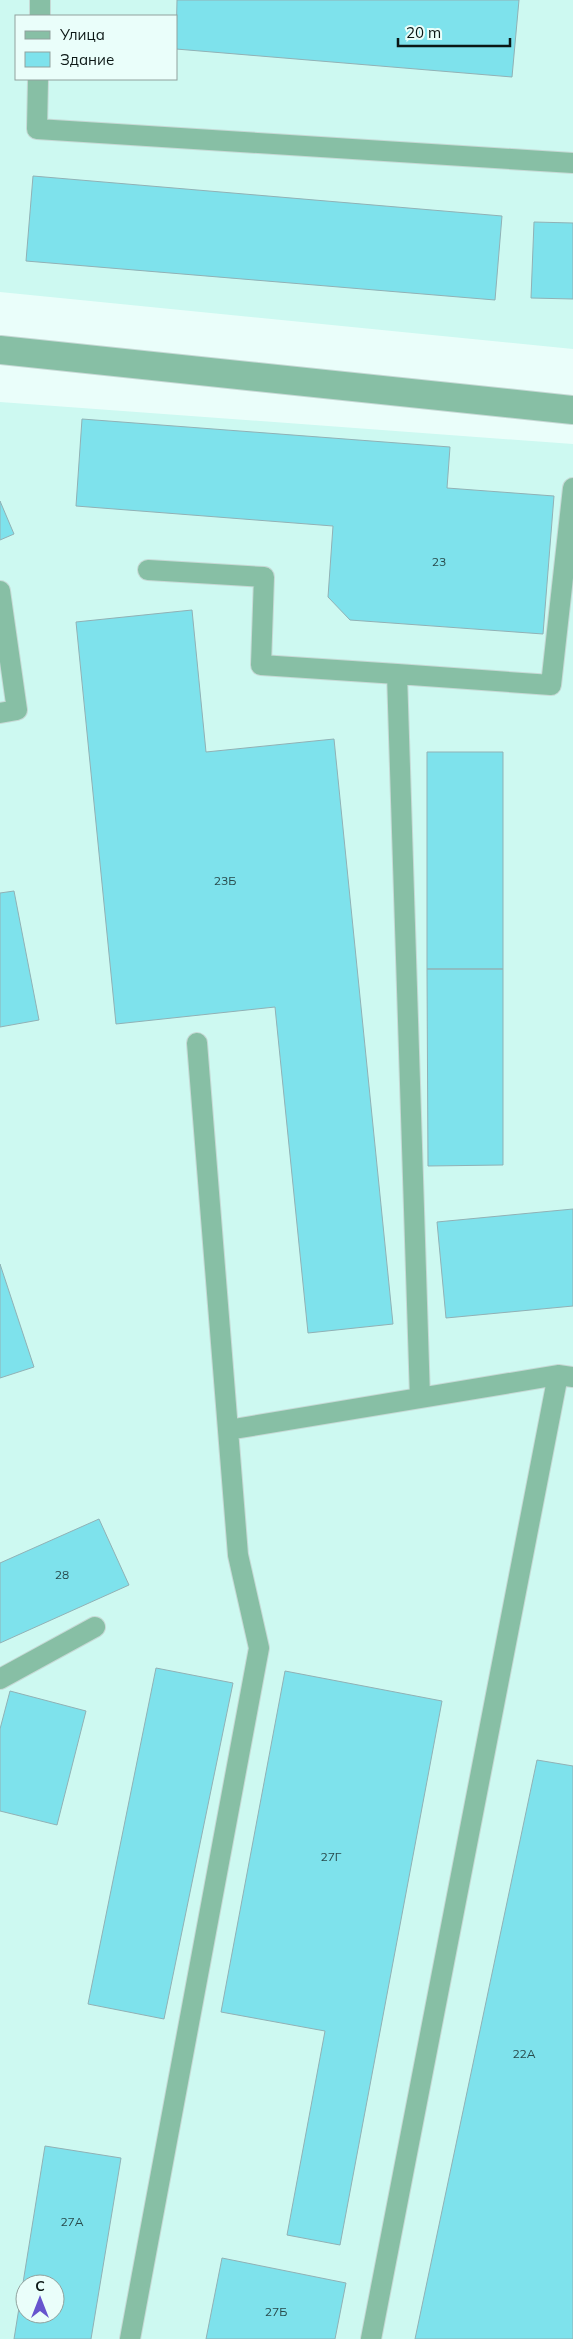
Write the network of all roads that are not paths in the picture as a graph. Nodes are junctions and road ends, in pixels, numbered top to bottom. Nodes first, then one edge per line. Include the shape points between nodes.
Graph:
1 (40, 0) edge
2 (40, 15) edge
3 (38, 80) edge
4 (573, 163) edge
5 (0, 350) edge
6 (573, 410) edge
7 (573, 488) edge
8 (148, 570) dead end
9 (0, 591) edge
10 (396, 674) junction
11 (0, 713) edge
12 (197, 1044) dead end
13 (566, 1376) edge
14 (420, 1398) junction
15 (228, 1430) junction
16 (96, 1627) dead end
17 (0, 1679) edge
18 (130, 2339) edge
19 (371, 2339) edge

1 - 2 lane
3 - 4 lane via 38,130
5 - 6 street
7 - 10 lane via 551,685
8 - 10 lane via 264,577 262,665
9 - 11 lane via 17,710
10 - 14 lane
12 - 15 lane
13 - 14 lane
13 - 19 lane
14 - 15 lane
15 - 18 lane via 238,1555 259,1648
16 - 17 lane

